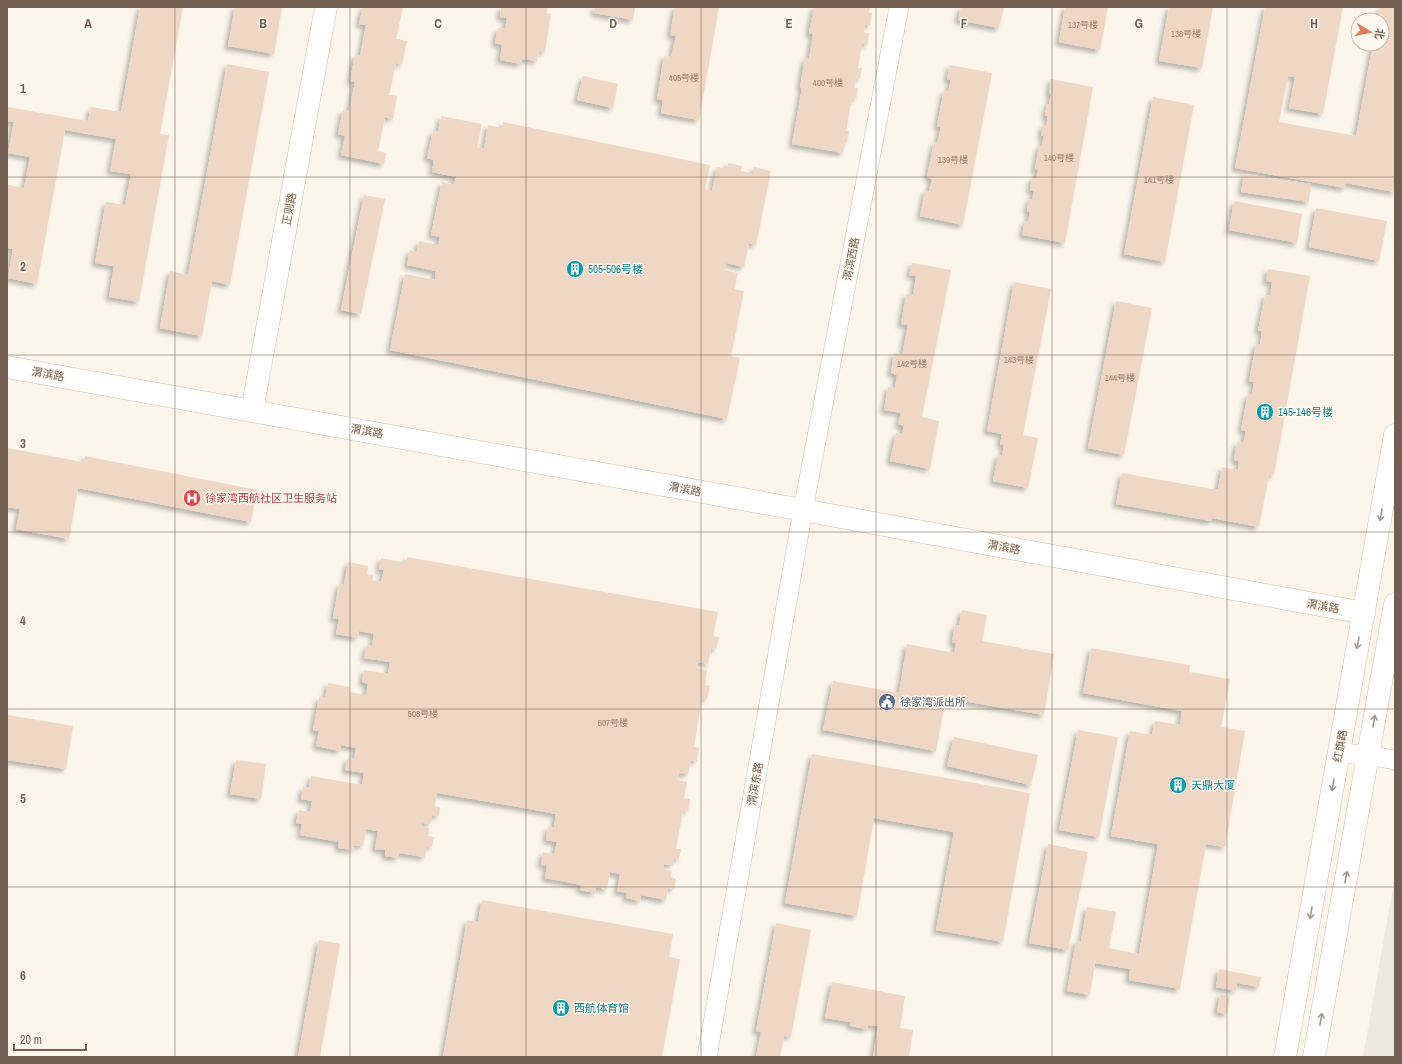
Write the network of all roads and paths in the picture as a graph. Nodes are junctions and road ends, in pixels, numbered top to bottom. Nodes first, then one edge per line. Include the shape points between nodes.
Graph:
1 (326, 7) edge
2 (899, 7) edge
3 (7, 367) edge
4 (252, 411) junction
5 (1395, 435) edge
6 (1390, 495) edge
7 (803, 510) junction
8 (1395, 604) edge
9 (1364, 613) junction
10 (1339, 753) junction
11 (1368, 755) junction
12 (1395, 760) edge
13 (707, 1057) edge
14 (1285, 1057) edge
15 (1314, 1057) edge

1 - 4 street, 正则路
2 - 7 street, 渭滨西路
3 - 4 street, 渭滨路
4 - 7 street, 渭滨路
5 - 6 street, 红旗路
6 -> 9 street, 红旗路
7 - 9 street, 渭滨路
7 - 13 street, 渭滨东路
11 -> 8 street
9 -> 10 street, 红旗路
10 - 11 street
10 -> 14 street, 红旗路
11 - 12 street
15 -> 11 street

